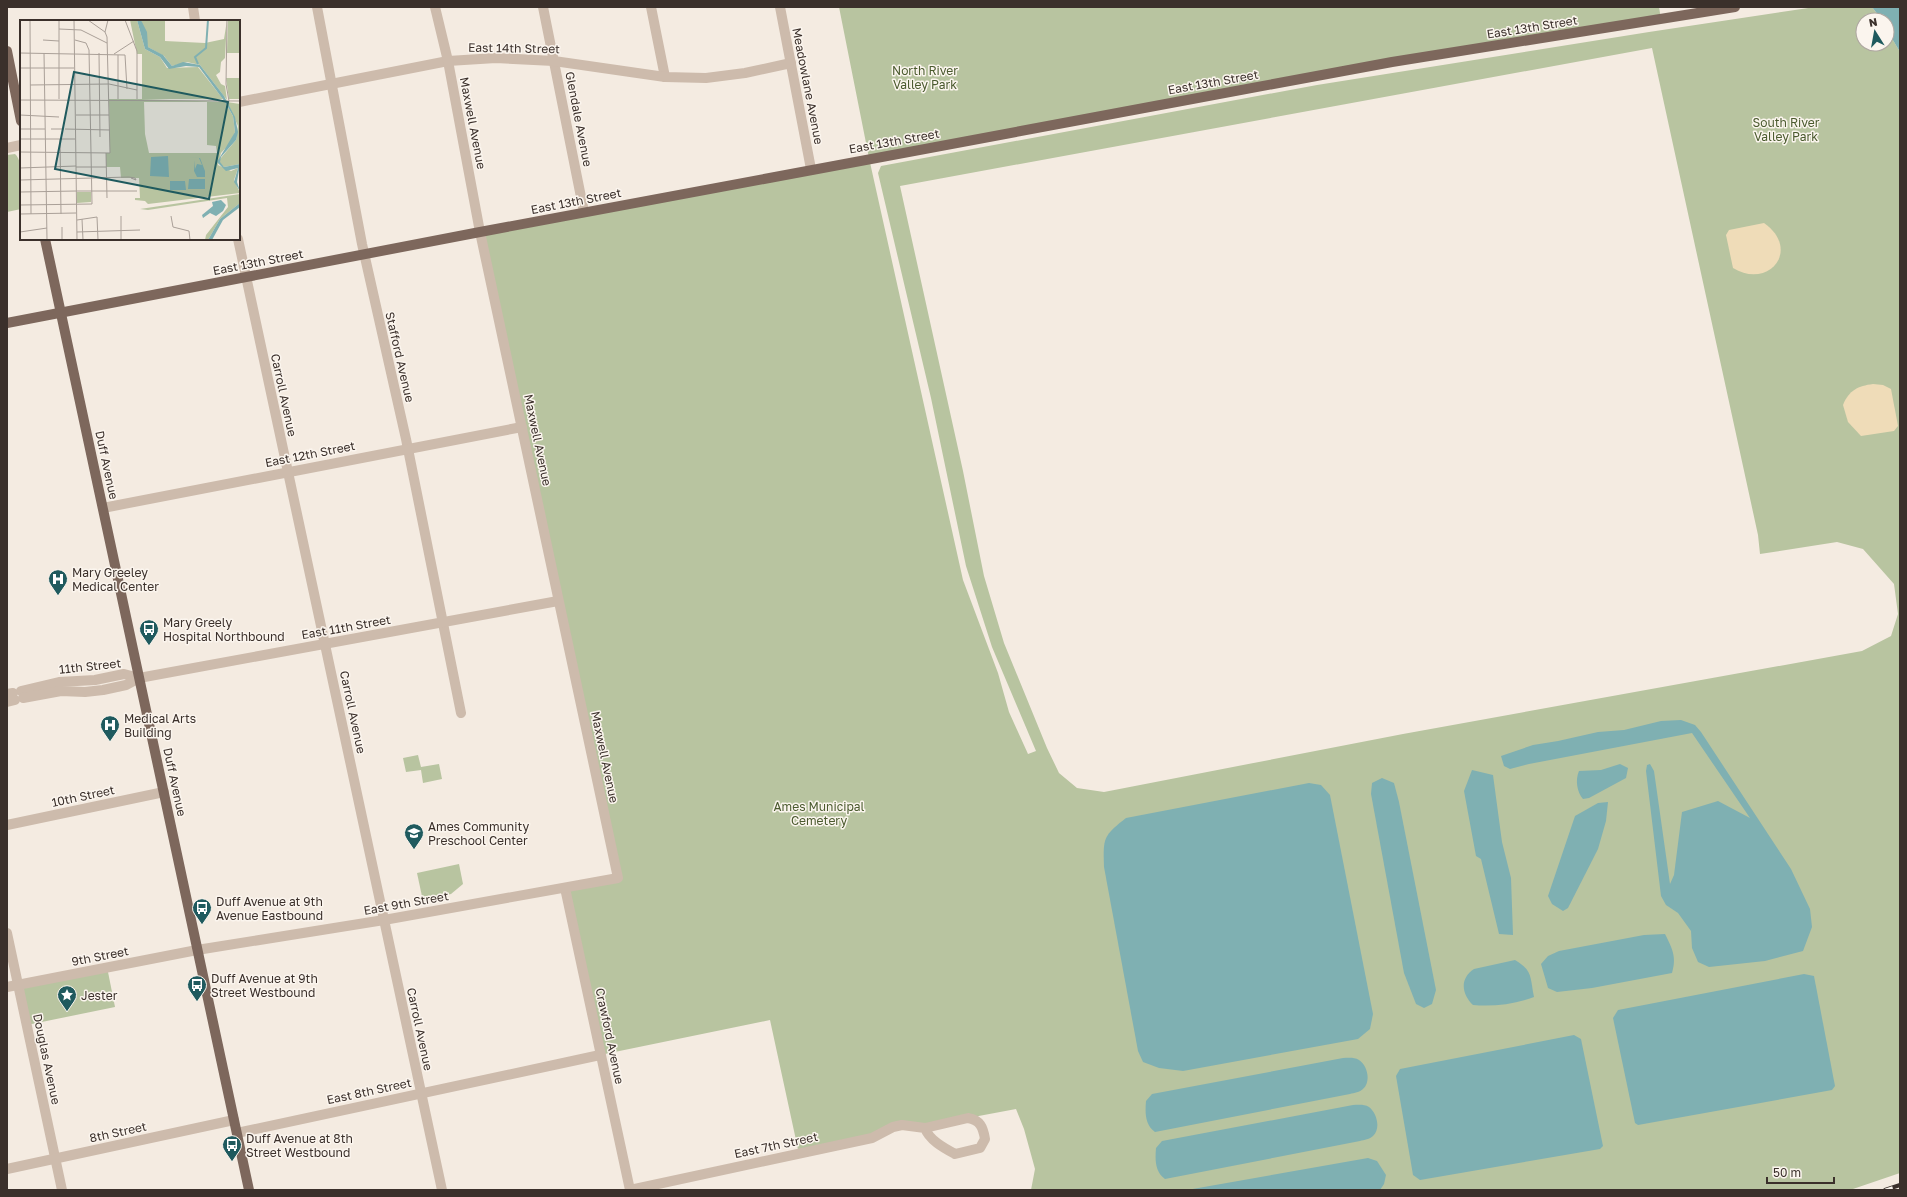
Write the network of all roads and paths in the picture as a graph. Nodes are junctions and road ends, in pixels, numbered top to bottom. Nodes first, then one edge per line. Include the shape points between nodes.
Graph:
1 (193, 7) edge
2 (317, 7) edge
3 (435, 7) edge
4 (543, 7) edge
5 (651, 7) edge
6 (780, 7) edge
7 (1735, 7) edge
8 (196, 20) edge
9 (7, 51) edge
10 (554, 60) junction
11 (448, 61) junction
12 (791, 63) junction
13 (665, 77) junction
14 (332, 84) junction
15 (240, 102) edge
16 (20, 117) edge
17 (20, 145) edge
18 (7, 148) edge
19 (812, 169) junction
20 (584, 212) junction
21 (480, 232) junction
22 (45, 240) edge
23 (238, 240) edge
24 (364, 255) junction
25 (245, 278) junction
26 (61, 312) junction
27 (7, 323) edge
28 (522, 427) junction
29 (407, 449) junction
30 (288, 472) junction
31 (103, 508) junction
32 (558, 601) junction
33 (443, 622) junction
34 (325, 644) junction
35 (139, 678) junction
36 (14, 696) edge
37 (462, 713) dead end
38 (164, 792) junction
39 (7, 825) edge
40 (618, 878) joint
41 (565, 888) junction
42 (384, 920) junction
43 (7, 933) edge
44 (198, 950) junction
45 (18, 984) junction
46 (7, 986) edge
47 (600, 1054) junction
48 (421, 1093) junction
49 (234, 1120) junction
50 (925, 1128) junction
51 (236, 1132) junction
52 (55, 1159) junction
53 (7, 1170) edge
54 (62, 1190) edge
55 (249, 1190) edge
56 (442, 1190) edge
57 (630, 1190) edge

1 - 8 street
2 - 14 street, Stafford Avenue
3 - 11 street, Maxwell Avenue
4 - 10 street, Glendale Avenue
5 - 13 street
6 - 12 street, Meadowlane Avenue
7 - 19 main road, East 13th Street via 1392,62
9 - 16 main road
10 - 11 street, East 14th Street via 496,58
10 - 13 street, East 14th Street
10 - 20 street, Glendale Avenue
11 - 14 street, East 14th Street
11 - 21 street, Maxwell Avenue
12 - 13 street, East 14th Street via 706,78
12 - 19 street, Meadowlane Avenue
14 - 15 street, East 14th Street
14 - 24 street, Stafford Avenue
17 - 18 street
19 - 20 main road, East 13th Street
20 - 21 main road, East 13th Street
21 - 24 main road, East 13th Street
21 - 28 street, Maxwell Avenue
22 - 26 main road, Duff Avenue
23 - 25 street, Carroll Avenue
24 - 25 main road, East 13th Street
24 - 29 street, Stafford Avenue
25 - 26 main road, East 13th Street
25 - 30 street, Carroll Avenue
26 - 27 main road, East 13th Street
26 - 31 main road, Duff Avenue
28 - 29 street, East 12th Street
28 - 32 street, Maxwell Avenue
29 - 30 street, East 12th Street
29 - 33 street, Stafford Avenue
30 - 31 street, East 12th Street
30 - 34 street, Carroll Avenue
31 - 35 main road, Duff Avenue
32 - 33 street, East 11th Street
32 - 40 street, Maxwell Avenue
33 - 34 street, East 11th Street
33 - 37 street, Stafford Avenue
34 - 35 street, East 11th Street
34 - 42 street, Carroll Avenue
35 - 36 street, 11th Street via 124,674 95,680 59,682
35 - 38 main road, Duff Avenue
38 - 39 street, 10th Street
38 - 44 main road, Duff Avenue
40 - 41 street, East 9th Street
41 - 42 street, East 9th Street
41 - 47 street, Crawford Avenue
42 - 44 street, East 9th Street
42 - 48 street, Carroll Avenue
43 - 45 street, Douglas Avenue
44 - 45 street, 9th Street
44 - 49 main road, Duff Avenue
45 - 46 street, 9th Street
45 - 52 street, Douglas Avenue
47 - 48 street, East 8th Street
47 - 57 street, Crawford Avenue
48 - 51 street, East 8th Street
48 - 56 street, Carroll Avenue
49 - 51 main road, Duff Avenue
49 - 52 street, 8th Street
50 - 50 street, East 7th Street via 968,1118 981,1124 985,1139 980,1148 955,1154 935,1141
50 - 57 street, East 7th Street via 902,1125 872,1138
51 - 55 main road, Duff Avenue
52 - 53 street, 8th Street
52 - 54 street, Douglas Avenue

